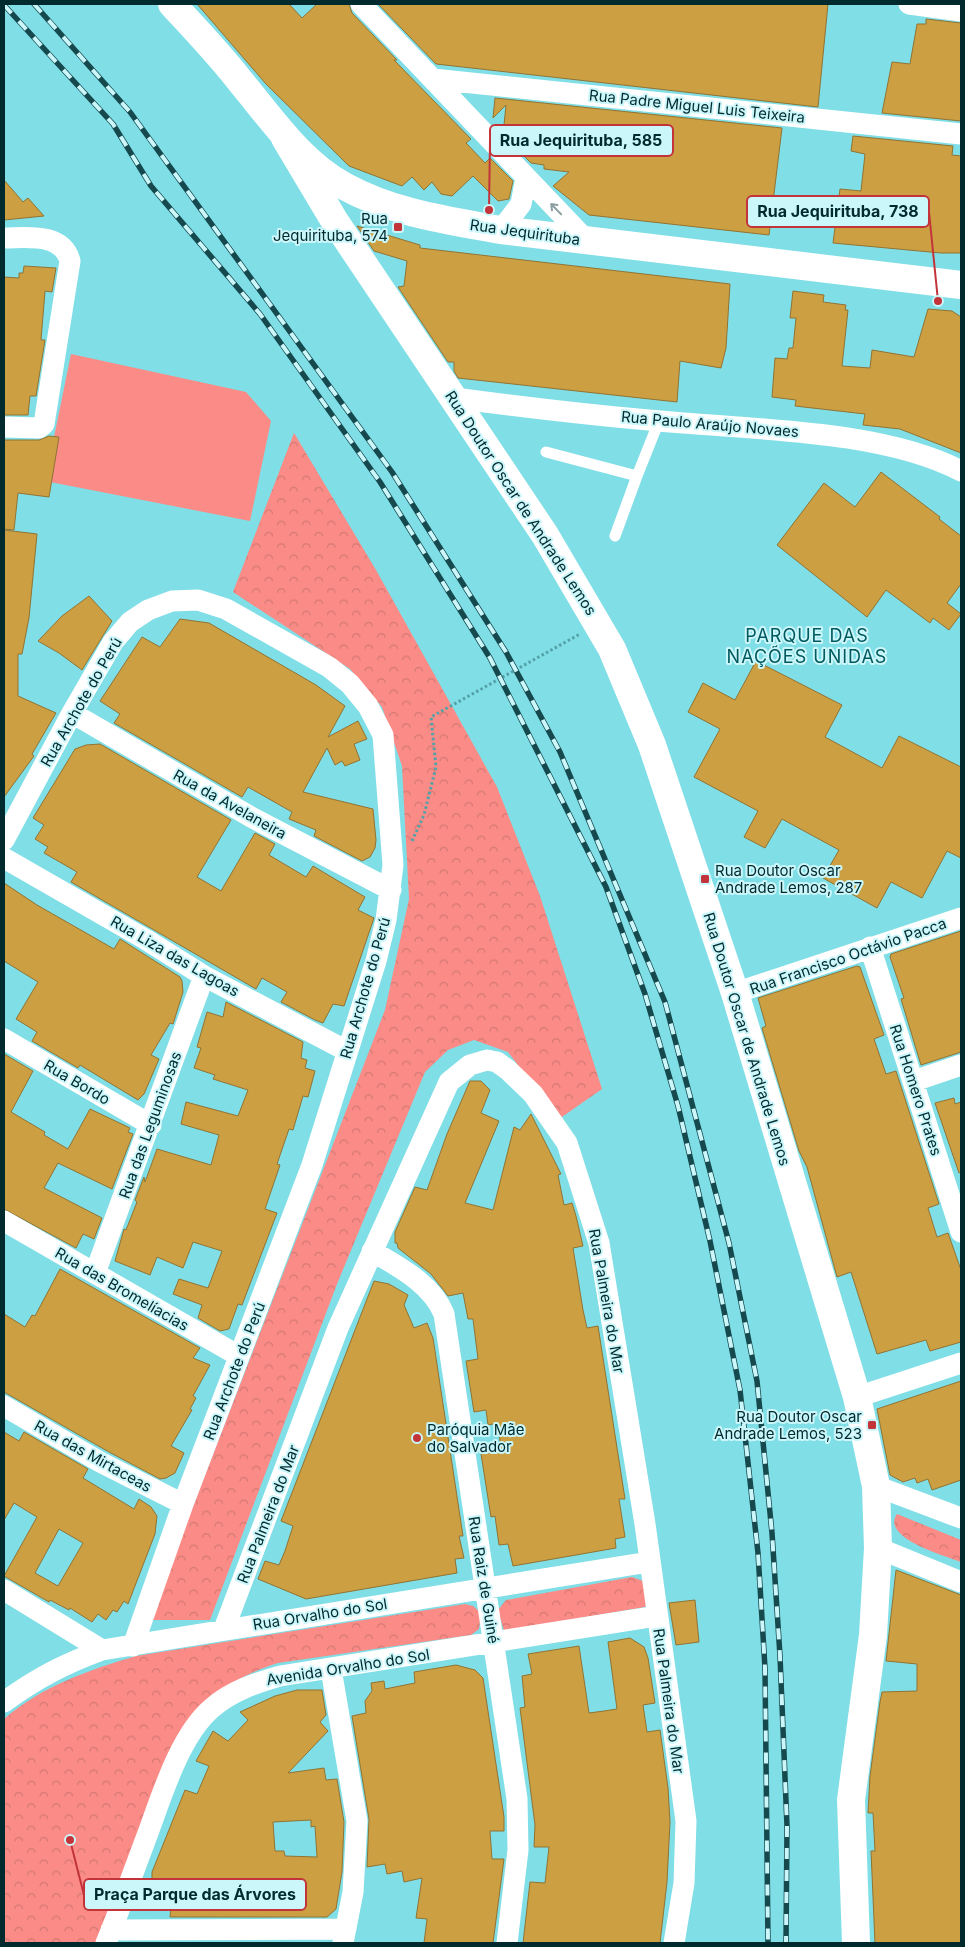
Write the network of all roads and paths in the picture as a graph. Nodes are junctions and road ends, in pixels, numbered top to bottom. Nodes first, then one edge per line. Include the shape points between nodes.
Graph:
1 (172, 4) edge
2 (361, 4) edge
3 (910, 4) edge
4 (961, 11) edge
5 (433, 79) junction
6 (961, 134) edge
7 (285, 138) junction
8 (526, 178) junction
9 (344, 186) junction
10 (334, 220) junction
11 (501, 230) junction
12 (4, 238) edge
13 (587, 241) junction
14 (961, 285) edge
15 (454, 398) junction
16 (659, 421) junction
17 (4, 427) edge
18 (546, 452) dead end
19 (961, 471) edge
20 (637, 476) junction
21 (615, 536) dead end
22 (598, 624) junction
23 (72, 713) junction
24 (4, 840) edge
25 (4, 858) edge
26 (393, 865) junction
27 (391, 890) junction
28 (961, 918) edge
29 (870, 947) junction
30 (204, 976) junction
31 (734, 994) junction
32 (4, 1039) edge
33 (347, 1051) junction
34 (961, 1065) edge
35 (914, 1081) junction
36 (151, 1126) junction
37 (958, 1211) edge
38 (4, 1221) edge
39 (961, 1232) edge
40 (372, 1251) junction
41 (95, 1273) junction
42 (239, 1356) junction
43 (961, 1363) edge
44 (857, 1397) junction
45 (4, 1406) edge
46 (876, 1486) junction
47 (183, 1504) junction
48 (961, 1518) edge
49 (878, 1548) junction
50 (649, 1562) junction
51 (961, 1582) edge
52 (486, 1588) junction
53 (4, 1590) edge
54 (657, 1616) junction
55 (224, 1629) junction
56 (494, 1644) junction
57 (133, 1646) junction
58 (102, 1650) junction
59 (331, 1669) junction
60 (4, 1702) edge
61 (344, 1936) edge
62 (109, 1937) edge
63 (507, 1943) edge
64 (674, 1943) edge
65 (856, 1943) edge

1 - 7 street, Rua Jequirituba via 240,80
2 - 5 street
3 - 4 street
5 - 6 street, Rua Padre Miguel Luis Teixeira
5 - 8 street
7 - 9 street, Rua Jequirituba
7 - 10 street, Rua Doutor Oscar de Andrade Lemos
8 - 11 street via 521,204
13 -> 8 street
9 - 10 street
9 - 11 street, Rua Jequirituba via 394,208
10 - 15 street, Rua Doutor Oscar de Andrade Lemos
11 - 13 street, Rua Jequirituba
12 - 17 street via 56,242 69,256 70,266 46,419 42,427
13 - 14 street, Rua Jequirituba
15 - 16 street, Rua Paulo Araújo Novaes
15 - 22 street, Rua Doutor Oscar de Andrade Lemos via 545,535
16 - 19 street, Rua Paulo Araújo Novaes via 816,434 908,452
16 - 20 lane
18 - 20 lane
20 - 21 lane
22 - 26 path via 431,717 436,767 424,815 409,845
22 - 31 street, Rua Doutor Oscar de Andrade Lemos via 612,649 652,745
23 - 24 street, Rua Archote do Perú
23 - 26 street, Rua Archote do Perú via 113,642 130,622 148,610 172,602 198,600 226,609 329,667 350,684 368,706 383,735
23 - 27 street, Rua da Avelaneira via 251,817
25 - 30 street, Rua Liza das Lagoas
26 - 27 street, Rua Archote do Perú
27 - 33 street, Rua Archote do Perú via 376,961
28 - 29 street, Rua Francisco Octávio Pacca
29 - 31 street, Rua Francisco Octávio Pacca
29 - 35 street, Rua Homero Prates
30 - 33 street, Rua Liza das Lagoas
30 - 36 street, Rua das Leguminosas
31 - 44 street, Rua Doutor Oscar de Andrade Lemos
32 - 36 street, Rua Bordo
33 - 42 street, Rua Archote do Perú via 312,1165
34 - 35 street
35 - 37 street, Rua Homero Prates
36 - 41 street, Rua das Leguminosas
37 - 39 street, Rua Homero Prates
38 - 41 street, Rua das Bromelíacias
40 - 50 street, Rua Palmeira do Mar via 449,1082 477,1061 497,1062 533,1094 567,1143 599,1243
40 - 52 street, Rua Raiz de Guiné via 406,1271 440,1304 444,1314
40 - 55 street, Rua Palmeira do Mar via 338,1328
41 - 42 street, Rua das Bromelíacias
42 - 47 street, Rua Archote do Perú
43 - 44 street
44 - 46 street, Rua Doutor Oscar de Andrade Lemos
45 - 47 street, Rua das Mirtaceas via 100,1462
46 - 48 street
46 - 49 street, Rua Doutor Oscar de Andrade Lemos
47 - 57 street, Rua Archote do Perú
49 - 51 street
49 - 65 street, Rua Doutor Oscar de Andrade Lemos via 873,1635 851,1800
50 - 52 street, Rua Orvalho do Sol
50 - 54 street, Rua Palmeira do Mar
52 - 55 street, Rua Orvalho do Sol
52 - 56 street, Rua Raiz de Guiné
53 - 58 street
54 - 56 street, Avenida Orvalho do Sol
54 - 64 street, Rua Palmeira do Mar via 686,1821 684,1882
55 - 57 street, Rua Orvalho do Sol
56 - 59 street, Avenida Orvalho do Sol
56 - 63 street, Rua Raiz de Guiné via 517,1799 518,1850
57 - 58 street, Rua Orvalho do Sol
58 - 60 street, Rua Orvalho do Sol via 46,1674
59 - 61 street via 356,1821 353,1892
59 - 62 street, Avenida Orvalho do Sol via 255,1683 211,1708 193,1730 165,1788
61 - 62 street

